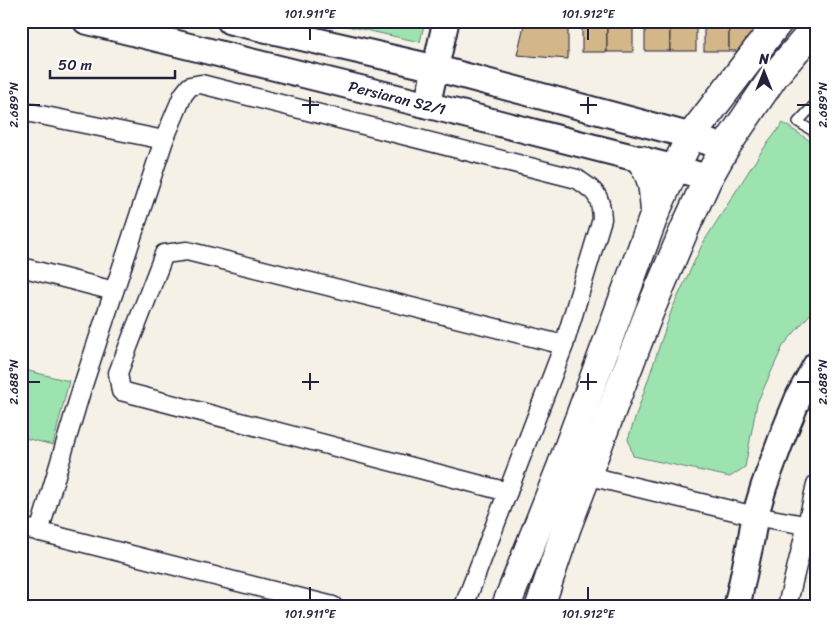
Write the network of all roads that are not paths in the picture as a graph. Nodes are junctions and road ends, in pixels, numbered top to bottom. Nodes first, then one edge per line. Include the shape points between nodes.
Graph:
1 (86, 21) edge
2 (230, 21) edge
3 (446, 21) edge
4 (779, 21) edge
5 (813, 34) edge
6 (435, 68) junction
7 (816, 103) edge
8 (426, 105) junction
9 (21, 111) edge
10 (816, 133) edge
11 (690, 136) junction
12 (164, 140) junction
13 (725, 148) junction
14 (640, 160) junction
15 (675, 168) junction
16 (708, 178) junction
17 (655, 213) junction
18 (21, 268) edge
19 (114, 291) junction
20 (564, 345) junction
21 (816, 365) edge
22 (560, 470) junction
23 (587, 475) junction
24 (816, 484) edge
25 (508, 492) junction
26 (755, 516) junction
27 (812, 526) edge
28 (21, 527) edge
29 (40, 532) junction
30 (333, 606) edge
31 (464, 606) edge
32 (506, 606) edge
33 (540, 606) edge
34 (737, 606) edge
35 (787, 606) edge

1 - 8 street, Persiaran S2/1
2 - 6 street
3 - 6 street
4 - 11 main road
5 - 13 main road via 774,76
6 - 8 street
6 - 11 street
7 - 10 lane via 798,122
8 - 14 street, Persiaran S2/1
9 - 12 street
11 - 13 street
11 - 15 main road
12 - 19 street
12 - 20 street via 182,94 190,86 202,84 577,179 593,190 601,204 602,219
13 - 16 main road
14 - 15 street, Persiaran S2/1
14 - 17 main road via 651,177
15 - 16 street, Persiaran S2/1
15 - 17 main road
16 - 23 main road via 649,312
17 - 22 main road
18 - 19 street
19 - 29 street
20 - 25 street
20 - 25 street via 187,251 164,254 118,373 121,391
21 - 26 street via 783,435
22 - 23 street
22 - 32 main road
23 - 26 street
23 - 33 main road
24 - 27 street
25 - 31 street
26 - 27 street
26 - 34 street
27 - 35 street
28 - 29 street
29 - 30 street

